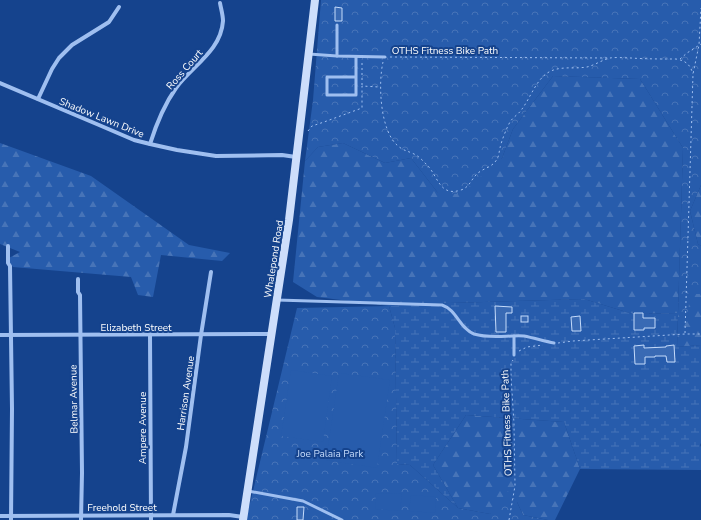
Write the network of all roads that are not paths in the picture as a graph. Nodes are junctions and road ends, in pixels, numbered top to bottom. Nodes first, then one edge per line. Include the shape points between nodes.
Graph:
1 (316, 0) edge
2 (220, 2) dead end
3 (119, 7) dead end
4 (337, 25) dead end
5 (309, 54) junction
6 (337, 56) junction
7 (356, 57) junction
8 (385, 57) road end
9 (356, 77) junction
10 (0, 83) edge
11 (38, 99) junction
12 (150, 144) junction
13 (296, 157) junction
14 (8, 246) dead end
15 (211, 272) dead end
16 (78, 279) dead end
17 (277, 300) junction
18 (272, 334) junction
19 (0, 335) edge
20 (10, 335) junction
21 (80, 335) junction
22 (150, 335) junction
23 (201, 335) junction
24 (514, 336) junction
25 (554, 344) road end
26 (514, 356) road end
27 (248, 491) junction
28 (173, 515) junction
29 (0, 516) edge
30 (11, 518) edge
31 (81, 518) edge
32 (150, 518) edge
33 (243, 519) edge
34 (342, 520) edge

1 - 5 street, Whalepond Road
2 - 12 street, Ross Court via 223,22 220,34 207,55 173,93
3 - 11 street via 109,22 72,45 59,58
4 - 6 lane
5 - 6 lane
5 - 13 street, Whalepond Road
6 - 7 lane
7 - 8 lane
7 - 9 lane
9 - 9 lane via 356,95 327,95 327,77
10 - 11 street, Shadow Lawn Drive
11 - 12 street, Shadow Lawn Drive via 134,140
12 - 13 street, Shadow Lawn Drive via 216,156
13 - 17 street, Whalepond Road
14 - 20 street
15 - 23 street, Harrison Avenue
16 - 21 street, Belmar Avenue
17 - 18 street, Whalepond Road
17 - 24 lane via 442,305 451,310 462,326 473,333
18 - 23 street, Elizabeth Street
18 - 27 street, Whalepond Road
19 - 20 street, Elizabeth Street
20 - 21 street, Elizabeth Street
20 - 30 street
21 - 22 street, Elizabeth Street
21 - 31 street, Belmar Avenue
22 - 23 street, Elizabeth Street
22 - 32 street, Ampere Avenue
23 - 28 street, Harrison Avenue via 186,447
24 - 25 lane
24 - 26 lane
27 - 33 street, Whalepond Road
27 - 34 lane via 302,501
28 - 32 street, Freehold Street
28 - 33 street, Freehold Street via 229,515
29 - 30 street, Freehold Street
30 - 31 street, Freehold Street
31 - 32 street, Freehold Street

